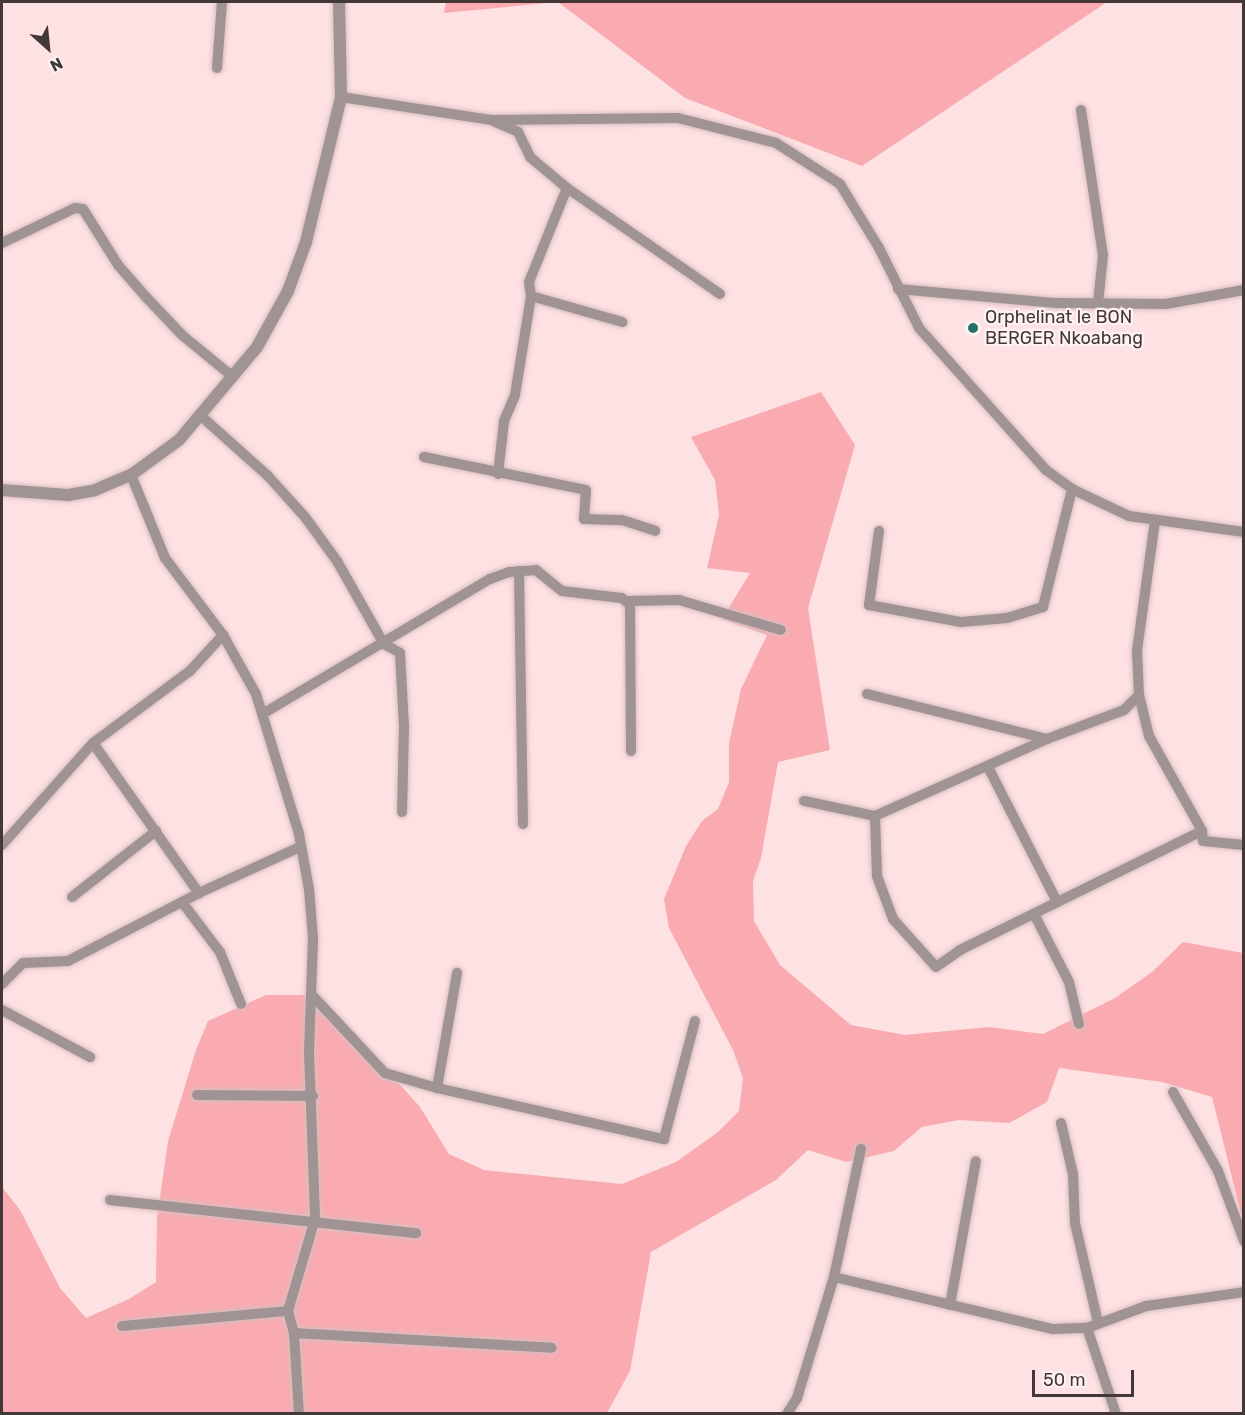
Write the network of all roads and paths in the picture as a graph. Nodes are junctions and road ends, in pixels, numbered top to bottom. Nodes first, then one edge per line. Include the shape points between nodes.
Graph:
1 (222, 2) edge
2 (339, 2) edge
3 (217, 68) dead end
4 (341, 97) junction
5 (1081, 110) dead end
6 (492, 120) junction
7 (567, 188) junction
8 (2, 243) edge
9 (898, 290) junction
10 (1244, 290) edge
11 (720, 294) dead end
12 (531, 296) junction
13 (1098, 303) junction
14 (622, 322) dead end
15 (233, 377) junction
16 (201, 416) junction
17 (424, 457) dead end
18 (498, 474) junction
19 (131, 475) junction
20 (1072, 489) junction
21 (2, 490) edge
22 (1155, 521) junction
23 (655, 531) dead end
24 (879, 531) dead end
25 (1244, 532) edge
26 (519, 571) junction
27 (627, 601) junction
28 (781, 630) dead end
29 (223, 635) junction
30 (384, 644) junction
31 (867, 694) dead end
32 (1139, 695) junction
33 (264, 713) junction
34 (1047, 740) junction
35 (93, 743) junction
36 (631, 751) dead end
37 (988, 767) junction
38 (804, 801) dead end
39 (402, 812) dead end
40 (875, 816) junction
41 (523, 824) dead end
42 (156, 831) junction
43 (1202, 831) junction
44 (2, 845) edge
45 (1244, 845) edge
46 (300, 847) junction
47 (199, 894) junction
48 (72, 897) dead end
49 (182, 902) junction
50 (1057, 902) junction
51 (1034, 914) junction
52 (457, 973) dead end
53 (2, 984) edge
54 (312, 994) junction
55 (241, 1004) dead end
56 (2, 1010) edge
57 (694, 1021) dead end
58 (1079, 1024) dead end
59 (90, 1057) dead end
60 (437, 1088) junction
61 (1173, 1092) dead end
62 (197, 1095) dead end
63 (313, 1096) junction
64 (1061, 1123) dead end
65 (861, 1149) dead end
66 (976, 1161) dead end
67 (110, 1200) dead end
68 (315, 1219) junction
69 (416, 1233) dead end
70 (1244, 1241) edge
71 (834, 1277) junction
72 (1244, 1292) edge
73 (950, 1305) junction
74 (288, 1311) junction
75 (122, 1326) dead end
76 (1092, 1326) junction
77 (294, 1333) junction
78 (552, 1348) dead end
79 (299, 1413) edge
80 (787, 1413) edge
81 (1116, 1413) edge

1 - 3 street
2 - 4 street
4 - 6 street
4 - 15 street via 306,242 288,291 257,347
5 - 13 street via 1103,255
6 - 7 street via 518,132 530,157
6 - 9 street via 678,118 776,143 840,184 879,248
7 - 11 street
7 - 12 street via 529,282
8 - 15 street via 75,208 83,209 118,265 146,297
9 - 13 street
9 - 20 street via 919,328 1046,470
10 - 13 street via 1166,304
12 - 14 street
12 - 18 street via 515,395 504,421
15 - 16 street
16 - 19 street via 179,440
16 - 30 street via 268,476 304,517 337,561
17 - 18 street
18 - 23 street via 586,490 584,519 622,520
19 - 21 street via 95,490 68,495
19 - 29 street via 165,558
20 - 22 street via 1129,516
20 - 24 street via 1043,607 1007,618 961,622 869,605
22 - 25 street
22 - 32 street via 1137,650
26 - 27 street via 540,571 567,592
26 - 30 street via 490,579
26 - 41 street
27 - 28 street via 679,600
27 - 36 street via 631,610
29 - 33 street
29 - 35 street via 190,671
30 - 33 street
30 - 39 street via 400,653 404,726
31 - 34 street
32 - 34 street via 1124,710
32 - 43 street via 1149,736
33 - 46 street
34 - 37 street
35 - 42 street
35 - 44 street
37 - 40 street
37 - 50 street
38 - 40 street
40 - 51 street via 877,876 893,919 936,967 960,950
42 - 47 street
42 - 48 street
43 - 45 street via 1203,841
43 - 50 street
46 - 47 street
46 - 54 street via 313,913
47 - 49 street
49 - 53 street via 68,961 23,963
49 - 55 street via 220,952
50 - 51 street
51 - 58 street via 1069,982
52 - 60 street
54 - 60 street via 385,1073
54 - 63 street via 309,1052
56 - 59 street
57 - 60 street via 664,1139
61 - 70 street via 1218,1171
62 - 63 street
63 - 68 street
64 - 76 street via 1073,1174 1075,1223
65 - 71 street
66 - 73 street
67 - 68 street
68 - 69 street
68 - 74 street
71 - 73 street
71 - 80 street via 797,1398
72 - 76 street via 1146,1306
73 - 76 street via 1053,1329
74 - 75 street
74 - 77 street
76 - 81 street
77 - 78 street
77 - 79 street

